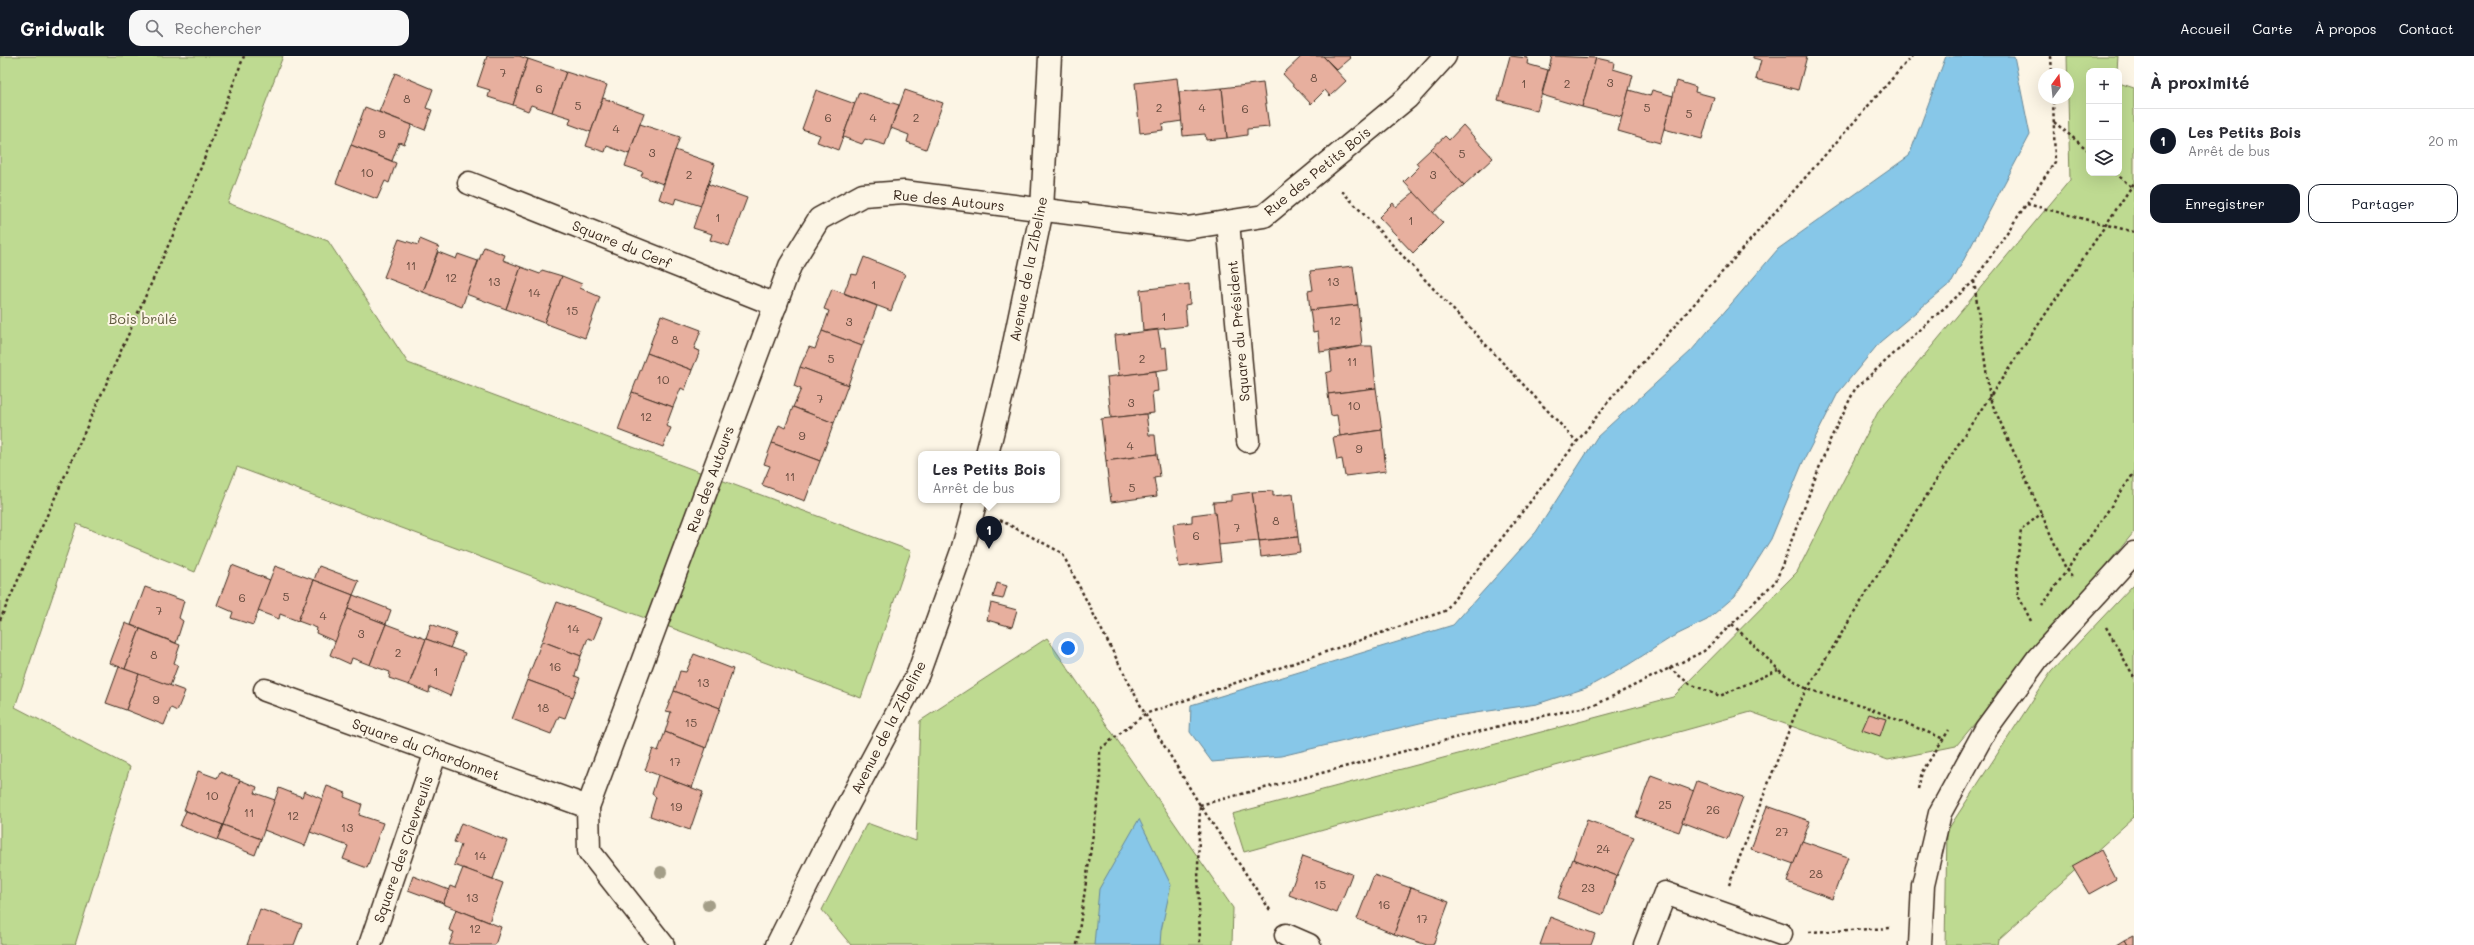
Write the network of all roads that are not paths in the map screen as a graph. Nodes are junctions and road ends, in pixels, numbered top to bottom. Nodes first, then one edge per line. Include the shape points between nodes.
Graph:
1 (1050, 56) edge
2 (1445, 56) edge
3 (469, 183) dead end
4 (1042, 210) junction
5 (1228, 222) junction
6 (776, 305) junction
7 (1248, 441) dead end
8 (988, 451) edge
9 (975, 503) edge
10 (2134, 553) edge
11 (265, 690) dead end
12 (436, 752) junction
13 (588, 807) junction
14 (1781, 934) road end
15 (1286, 936) road end
16 (370, 945) edge
17 (663, 945) edge
18 (777, 945) edge
19 (1309, 945) edge
20 (1645, 945) edge
21 (1920, 945) edge

1 - 4 street, Avenue de la Zibeline
2 - 5 street, Rue des Petits Bois via 1408,98 1264,216
3 - 6 street, Square du Cerf
4 - 5 street, Rue des Petits Bois via 1187,228
4 - 6 street, Rue des Autours via 904,192 863,195 819,219 790,266
4 - 8 street, Avenue de la Zibeline via 1011,358
5 - 7 street, Square du Président
6 - 13 street, Rue des Autours
9 - 18 street, Avenue de la Zibeline via 962,551 918,674 836,827
10 - 21 street via 2038,658 1986,729 1940,813 1923,885
11 - 12 street, Square du Chardonnet
12 - 13 street, Square du Chardonnet
12 - 16 street, Square des Chevreuils
13 - 17 street, Rue des Autours via 589,851
14 - 20 street via 1665,893
15 - 19 street

